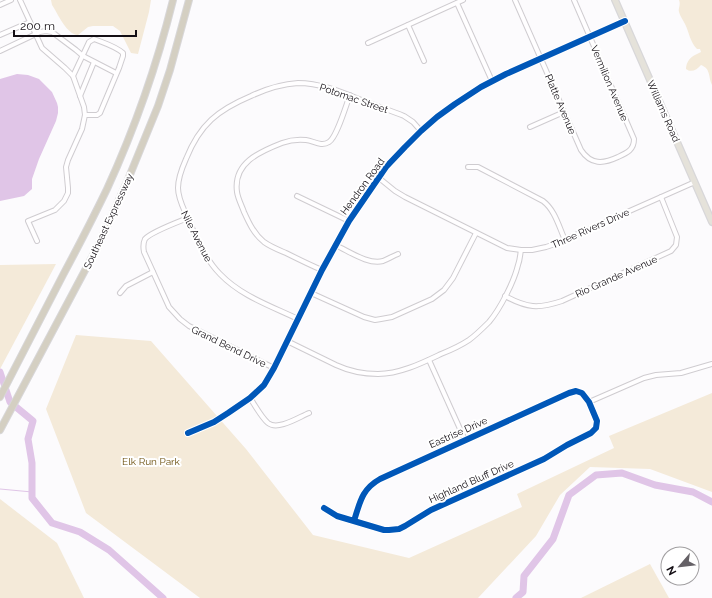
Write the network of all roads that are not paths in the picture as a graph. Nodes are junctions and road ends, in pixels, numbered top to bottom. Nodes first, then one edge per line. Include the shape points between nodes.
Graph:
1 (11, 0) edge
2 (20, 0) edge
3 (173, 0) edge
4 (189, 0) edge
5 (463, 0) edge
6 (515, 0) edge
7 (574, 0) edge
8 (615, 0) edge
9 (457, 3) junction
10 (0, 5) edge
11 (625, 21) junction
12 (30, 22) junction
13 (408, 25) junction
14 (35, 34) junction
15 (0, 35) edge
16 (590, 36) junction
17 (368, 42) dead end
18 (0, 51) edge
19 (83, 56) junction
20 (541, 58) junction
21 (424, 61) dead end
22 (94, 62) junction
23 (116, 73) junction
24 (73, 76) junction
25 (492, 81) junction
26 (350, 95) junction
27 (80, 96) junction
28 (564, 112) junction
29 (85, 115) junction
30 (530, 127) dead end
31 (421, 131) junction
32 (188, 154) joint
33 (616, 158) joint
34 (468, 167) dead end
35 (379, 178) junction
36 (695, 182) junction
37 (297, 196) dead end
38 (661, 197) junction
39 (188, 218) junction
40 (349, 221) junction
41 (712, 222) edge
42 (476, 233) junction
43 (565, 240) junction
44 (36, 241) dead end
45 (335, 245) junction
46 (521, 250) junction
47 (398, 254) dead end
48 (322, 270) junction
49 (153, 272) junction
50 (120, 293) dead end
51 (311, 293) junction
52 (505, 296) junction
53 (298, 319) junction
54 (287, 341) junction
55 (430, 360) junction
56 (712, 364) edge
57 (274, 368) junction
58 (0, 397) edge
59 (250, 398) junction
60 (590, 402) junction
61 (309, 413) dead end
62 (0, 430) edge
63 (188, 434) dead end
64 (465, 440) junction
65 (324, 508) dead end
66 (354, 521) junction

1 - 10 street
2 - 12 street
3 - 58 highway, Southeast Expressway via 144,98 107,189
4 - 62 highway, Southeast Expressway via 163,92 127,182 99,244
5 - 9 street
6 - 20 street, Platte Avenue
7 - 16 street, Vermilion Avenue
8 - 11 main road, Williams Road
9 - 13 street
9 - 25 street
11 - 16 street, Hendron Road
11 - 36 main road, Williams Road
12 - 14 street
12 - 15 street
13 - 17 street
13 - 21 street
14 - 18 street
14 - 19 street via 52,32
14 - 24 street via 42,48
16 - 20 street, Hendron Road
16 - 33 street, Vermilion Avenue via 634,139 630,151
19 - 22 street
19 - 23 street via 94,39 115,48 123,53
19 - 24 street
20 - 25 street, Hendron Road
20 - 28 street, Platte Avenue
22 - 23 street
22 - 27 street
23 - 29 street via 100,113
24 - 27 street
25 - 31 street, Hendron Road via 455,104
26 - 31 street, Potomac Street via 404,116
26 - 32 street, Potomac Street via 325,87 298,83 263,90 237,102 208,122
26 - 48 street via 335,135 329,142 322,144 289,140 254,156 243,166 237,182 238,198 248,222 256,233 267,244
27 - 29 street
28 - 30 street
28 - 33 street, Platte Avenue via 586,156 600,162
29 - 44 street via 66,167 68,193 64,201 55,210 28,221
31 - 35 street, Hendron Road
32 - 39 street, Nile Avenue via 179,180 178,194
34 - 43 street via 478,167 539,198 552,211
35 - 40 street, Hendron Road
35 - 42 street, Three Rivers Drive via 405,197
36 - 38 street, Three Rivers Drive
36 - 41 main road, Williams Road
37 - 40 street
38 - 43 street, Three Rivers Drive
38 - 52 street, Rio Grande Avenue via 676,234 676,245 671,251 551,304 526,305
39 - 49 street, Grand Bend Drive via 152,234 144,241 143,249
39 - 53 street, Nile Avenue via 208,260 219,274 249,296
40 - 45 street, Hendron Road
42 - 46 street, Three Rivers Drive via 507,248
42 - 51 street via 444,290 432,299 392,317 375,320 364,318
43 - 46 street, Three Rivers Drive via 546,247
45 - 47 street via 371,261 383,261
45 - 48 street, Hendron Road
46 - 52 street via 517,270
48 - 51 street, Hendron Road
49 - 50 street via 126,286
49 - 57 street, Grand Bend Drive via 169,307 185,323
51 - 53 street, Hendron Road
52 - 55 street via 482,329 469,340
53 - 54 street, Hendron Road
54 - 55 street via 336,365 357,372 393,372
54 - 57 street, Hendron Road
55 - 64 street
56 - 60 street via 682,373 644,378
57 - 59 street, Hendron Road via 264,385
59 - 61 street via 273,426 282,425
59 - 63 street, Hendron Road via 214,422
60 - 64 street, Eastrise Drive via 582,393 572,392
60 - 66 street, Highland Bluff Drive via 597,421 594,431 544,459 431,510 402,528 384,530
64 - 66 street, Eastrise Drive via 375,481 362,496
65 - 66 street, Highland Bluff Drive via 337,516

